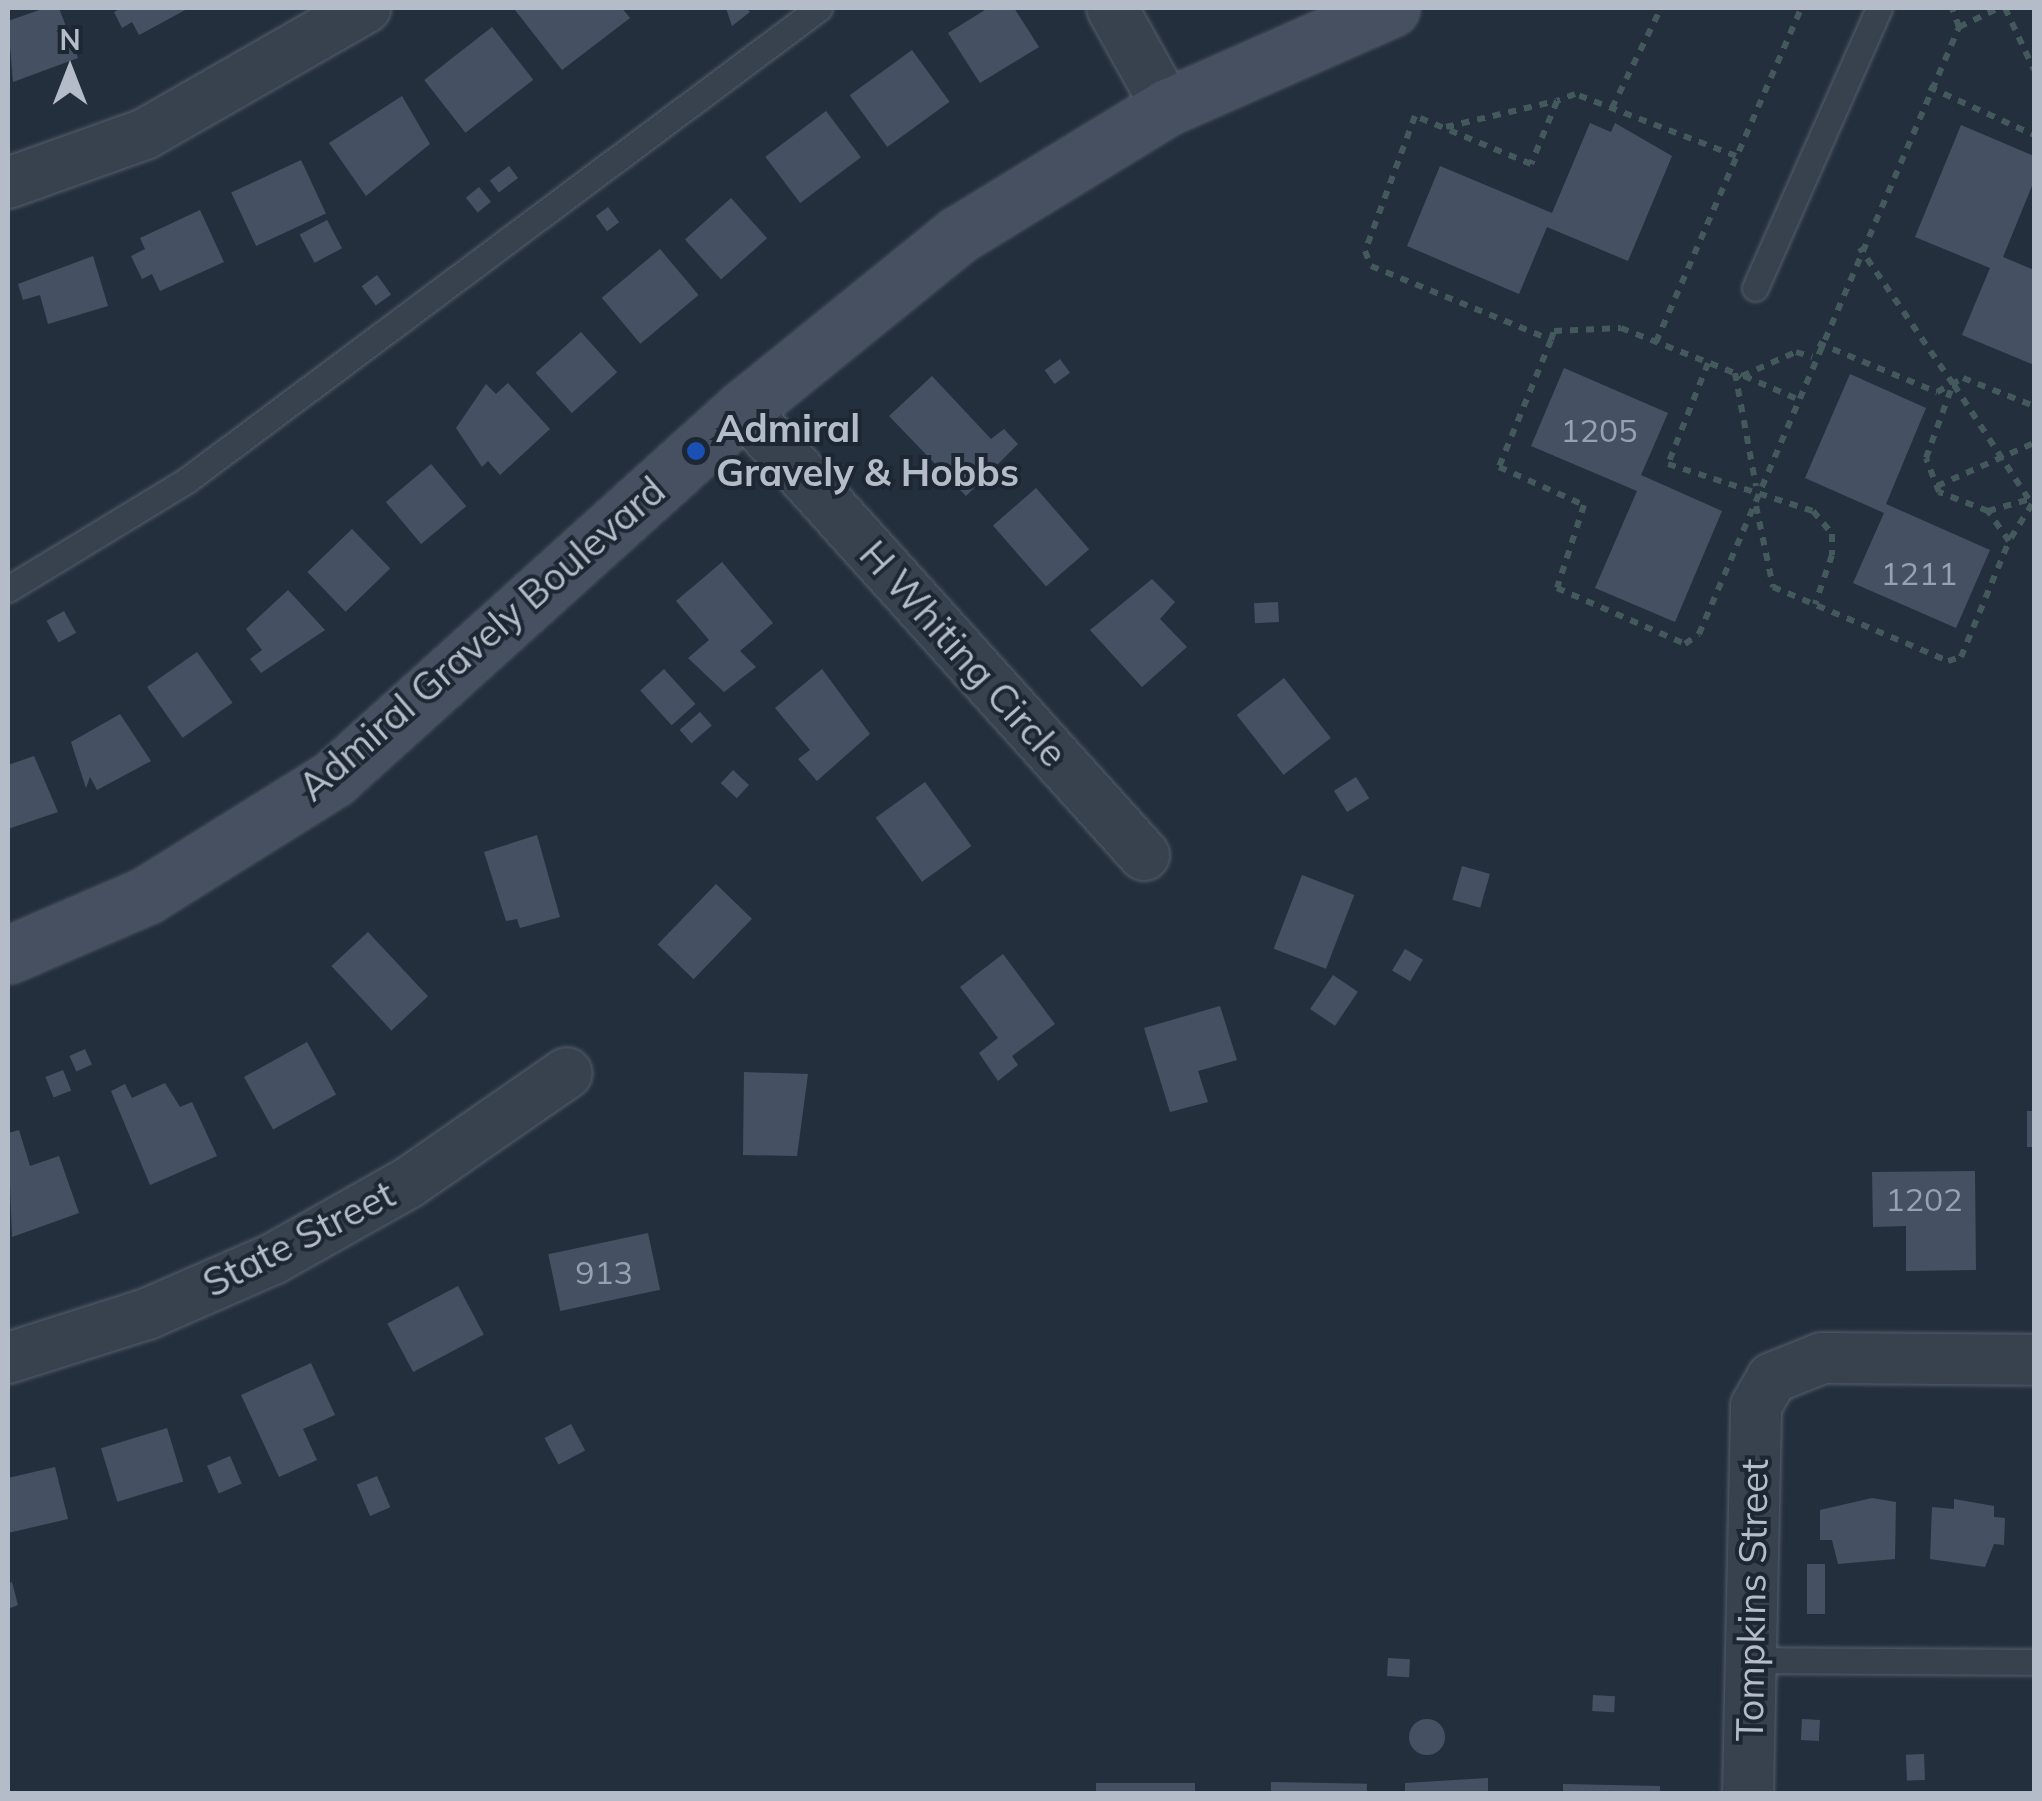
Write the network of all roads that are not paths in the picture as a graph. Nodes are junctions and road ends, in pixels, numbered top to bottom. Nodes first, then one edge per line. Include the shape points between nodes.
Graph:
1 (365, 8) edge
2 (818, 8) edge
3 (1112, 8) edge
4 (1391, 8) edge
5 (1878, 8) edge
6 (1167, 107) junction
7 (8, 183) edge
8 (1755, 288) dead end
9 (743, 409) junction
10 (8, 589) edge
11 (1144, 855) dead end
12 (8, 955) edge
13 (567, 1073) dead end
14 (8, 1358) edge
15 (2034, 1360) edge
16 (1749, 1660) junction
17 (2034, 1662) edge
18 (1748, 1794) edge

1 - 7 street via 145,134
2 - 10 lane via 187,480
3 - 6 street
4 - 6 street, Admiral Gravely Boulevard
5 - 8 lane
6 - 9 street, Admiral Gravely Boulevard via 958,235
9 - 11 street, H Whiting Circle
9 - 12 street, Admiral Gravely Boulevard via 334,778 147,895
13 - 14 street, State Street via 408,1183 273,1259 147,1314
15 - 16 street, Tompkins Street via 1822,1358 1772,1378 1756,1406
16 - 17 lane
16 - 18 street, Tompkins Street

